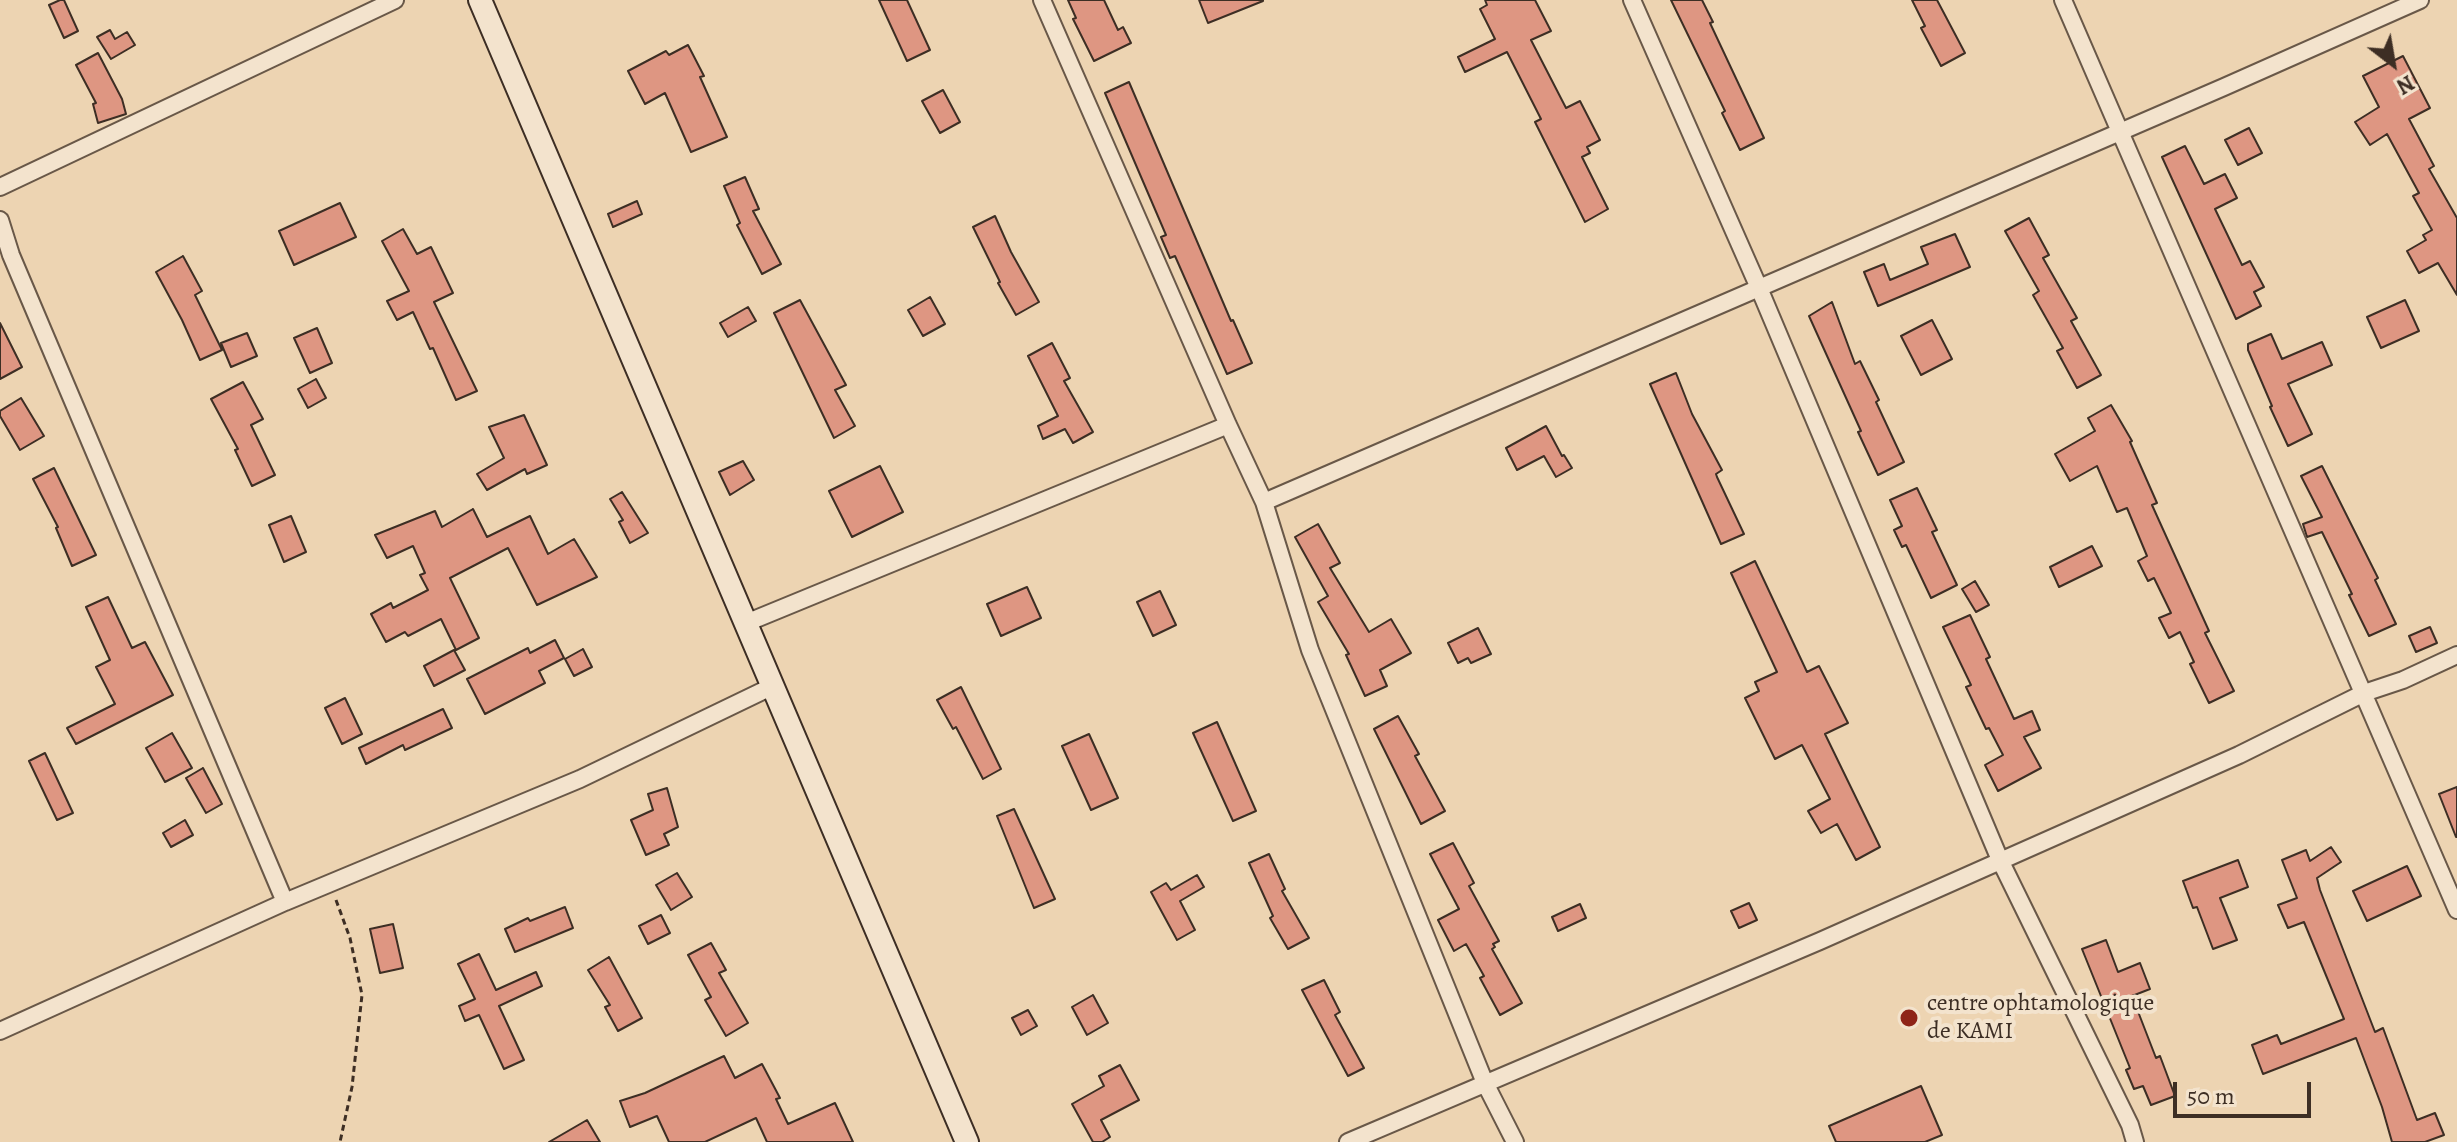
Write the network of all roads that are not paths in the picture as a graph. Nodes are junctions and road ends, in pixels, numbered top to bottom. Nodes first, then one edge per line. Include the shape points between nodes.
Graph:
1 (395, 0) edge
2 (480, 0) edge
3 (1042, 0) edge
4 (1632, 0) edge
5 (2063, 0) edge
6 (2420, 0) edge
7 (2119, 133) junction
8 (0, 187) edge
9 (0, 220) edge
10 (1759, 288) junction
11 (1228, 425) junction
12 (1264, 502) junction
13 (746, 623) junction
14 (2457, 655) edge
15 (773, 686) junction
16 (2364, 693) junction
17 (2000, 860) junction
18 (285, 902) junction
19 (2457, 910) edge
20 (0, 1031) edge
21 (1485, 1083) junction
22 (967, 1142) edge
23 (1348, 1142) edge
24 (1515, 1142) edge
25 (2135, 1142) edge

1 - 8 street
2 - 13 street
3 - 11 street
4 - 10 street
5 - 7 street
6 - 7 street
7 - 10 street
7 - 16 street
9 - 18 street
10 - 12 street
10 - 17 street
11 - 12 street
11 - 13 street
12 - 21 street via 1310,650
13 - 15 street
14 - 16 street
15 - 18 street via 580,779
15 - 22 street
16 - 17 street via 2239,755
16 - 19 street
17 - 21 street
17 - 25 street
18 - 20 street
21 - 23 street
21 - 24 street

